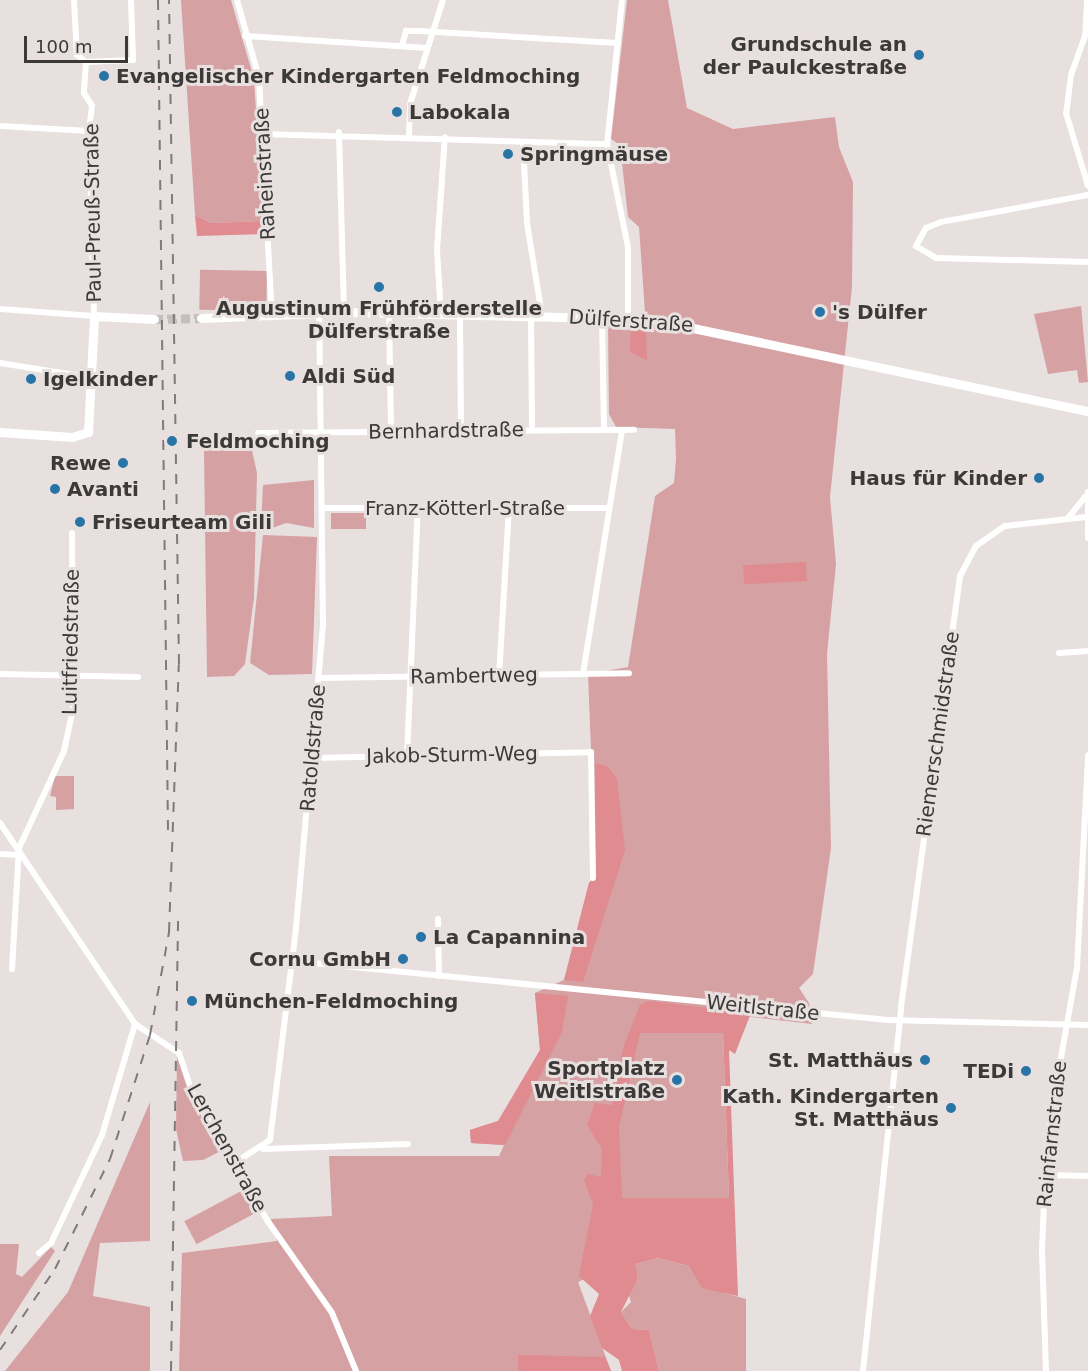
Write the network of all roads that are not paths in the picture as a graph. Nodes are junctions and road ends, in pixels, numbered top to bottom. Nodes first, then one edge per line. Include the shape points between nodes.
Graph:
1 (74, 0) edge
2 (131, 0) edge
3 (237, 0) edge
4 (443, 0) edge
5 (622, 0) edge
6 (1088, 0) edge
7 (433, 32) junction
8 (245, 36) junction
9 (618, 43) junction
10 (402, 46) junction
11 (428, 48) junction
12 (86, 63) junction
13 (0, 126) edge
14 (89, 131) junction
15 (339, 132) junction
16 (262, 134) junction
17 (408, 136) junction
18 (445, 137) junction
19 (523, 143) junction
20 (608, 144) junction
21 (1088, 186) edge
22 (1088, 195) edge
23 (1088, 262) edge
24 (0, 309) edge
25 (344, 312) junction
26 (319, 313) junction
27 (389, 313) junction
28 (441, 314) junction
29 (272, 315) junction
30 (460, 315) junction
31 (94, 316) junction
32 (531, 316) junction
33 (542, 316) junction
34 (602, 316) junction
35 (628, 317) junction
36 (201, 318) tunnel mouth
37 (154, 319) tunnel mouth
38 (0, 363) edge
39 (93, 378) junction
40 (1088, 411) edge
41 (604, 429) junction
42 (532, 430) junction
43 (622, 430) junction
44 (634, 430) dead end
45 (391, 431) junction
46 (461, 431) junction
47 (0, 432) edge
48 (258, 432) dead end
49 (319, 433) junction
50 (1088, 493) edge
51 (322, 508) junction
52 (609, 508) junction
53 (418, 509) junction
54 (509, 509) junction
55 (1087, 517) edge
56 (1066, 520) junction
57 (72, 533) dead end
58 (1088, 538) edge
59 (1088, 651) edge
60 (1059, 653) dead end
61 (629, 673) dead end
62 (0, 674) edge
63 (583, 674) junction
64 (499, 676) junction
65 (138, 677) dead end
66 (414, 677) junction
67 (74, 678) junction
68 (320, 678) junction
69 (1088, 755) edge
70 (407, 756) junction
71 (312, 758) junction
72 (0, 823) edge
73 (19, 851) junction
74 (0, 854) edge
75 (593, 878) dead end
76 (438, 919) dead end
77 (292, 961) junction
78 (12, 969) dead end
79 (439, 976) junction
80 (900, 1021) junction
81 (135, 1024) junction
82 (1088, 1025) edge
83 (1067, 1027) junction
84 (408, 1144) dead end
85 (263, 1149) junction
86 (236, 1162) junction
87 (1046, 1175) junction
88 (1088, 1176) edge
89 (39, 1253) dead end
90 (356, 1371) edge
91 (863, 1371) edge
92 (1046, 1371) edge

1 - 12 street, Paul-Preuß-Straße via 77,55
2 - 12 street via 133,60
3 - 8 street, Raheinstraße
4 - 7 street
5 - 9 street
6 - 21 street via 1085,36 1067,90 1075,150
7 - 9 street
7 - 10 street via 406,31
7 - 11 street
8 - 10 street
8 - 16 street, Raheinstraße via 259,78
9 - 20 street
10 - 11 street
11 - 17 street via 410,104
12 - 14 street, Paul-Preuß-Straße via 84,93 92,105
13 - 14 street
14 - 31 street, Paul-Preuß-Straße
15 - 16 street
15 - 17 street
15 - 25 street
16 - 29 street, Raheinstraße
17 - 18 street
18 - 19 street
18 - 28 street via 437,250
19 - 20 street
19 - 33 street via 526,223
20 - 35 street via 628,247
22 - 23 street via 941,222 926,228 916,246 936,258
24 - 31 street
25 - 26 main road, Dülferstraße
25 - 27 main road, Dülferstraße
26 - 29 main road, Dülferstraße
26 - 49 street, Ratoldstraße
27 - 28 main road, Dülferstraße
27 - 45 street
28 - 30 main road, Dülferstraße
29 - 36 main road, Dülferstraße
30 - 32 main road, Dülferstraße
30 - 46 street
31 - 37 main road
31 - 39 main road, Paul-Preuß-Straße
32 - 33 main road, Dülferstraße
32 - 42 street
33 - 34 main road, Dülferstraße
34 - 35 main road, Dülferstraße
34 - 41 street
35 - 40 main road, Dülferstraße via 698,326
38 - 39 street
39 - 47 main road, Paul-Preuß-Straße via 88,432 72,437
41 - 42 street, Bernhardstraße
41 - 43 street, Bernhardstraße
42 - 46 street, Bernhardstraße
43 - 44 street, Bernhardstraße
43 - 52 street
45 - 46 street, Bernhardstraße
45 - 49 street, Bernhardstraße
48 - 49 street, Bernhardstraße
49 - 51 street, Ratoldstraße
50 - 55 street
50 - 56 street
51 - 53 street, Franz-Kötterl-Straße
51 - 68 street, Ratoldstraße
52 - 54 street, Franz-Kötterl-Straße
52 - 63 street
53 - 54 street, Franz-Kötterl-Straße
53 - 66 street
54 - 64 street
55 - 56 street, Riemerschmidstraße
55 - 58 street
56 - 80 street, Riemerschmidstraße via 1018,523 993,532 976,546 960,576
57 - 67 street, Luitfriedstraße
59 - 60 street
61 - 63 street, Rambertweg
62 - 67 street
63 - 64 street, Rambertweg
64 - 66 street, Rambertweg
65 - 67 street
66 - 68 street, Rambertweg
66 - 70 street
67 - 73 street, Luitfriedstraße via 64,751
68 - 71 street, Ratoldstraße
69 - 83 street, Rainfarnstraße via 1077,968
70 - 71 street, Jakob-Sturm-Weg
70 - 75 street, Jakob-Sturm-Weg via 591,752
71 - 77 street, Ratoldstraße
72 - 73 street, Lerchenstraße
73 - 74 street
73 - 78 street
73 - 81 street, Lerchenstraße
76 - 79 street
77 - 79 street, Weitlstraße
77 - 85 street, Ratoldstraße via 272,1132
79 - 80 street, Weitlstraße
80 - 83 street, Weitlstraße
80 - 91 street, Riemerschmidstraße
81 - 86 street, Lerchenstraße via 179,1053 193,1095
81 - 89 street via 102,1136 51,1243
82 - 83 street, Weitlstraße
83 - 87 street, Rainfarnstraße via 1049,1120
84 - 85 street
85 - 86 street
86 - 90 street, Lerchenstraße via 267,1220 332,1312
87 - 88 street
87 - 92 street, Rainfarnstraße via 1041,1294

